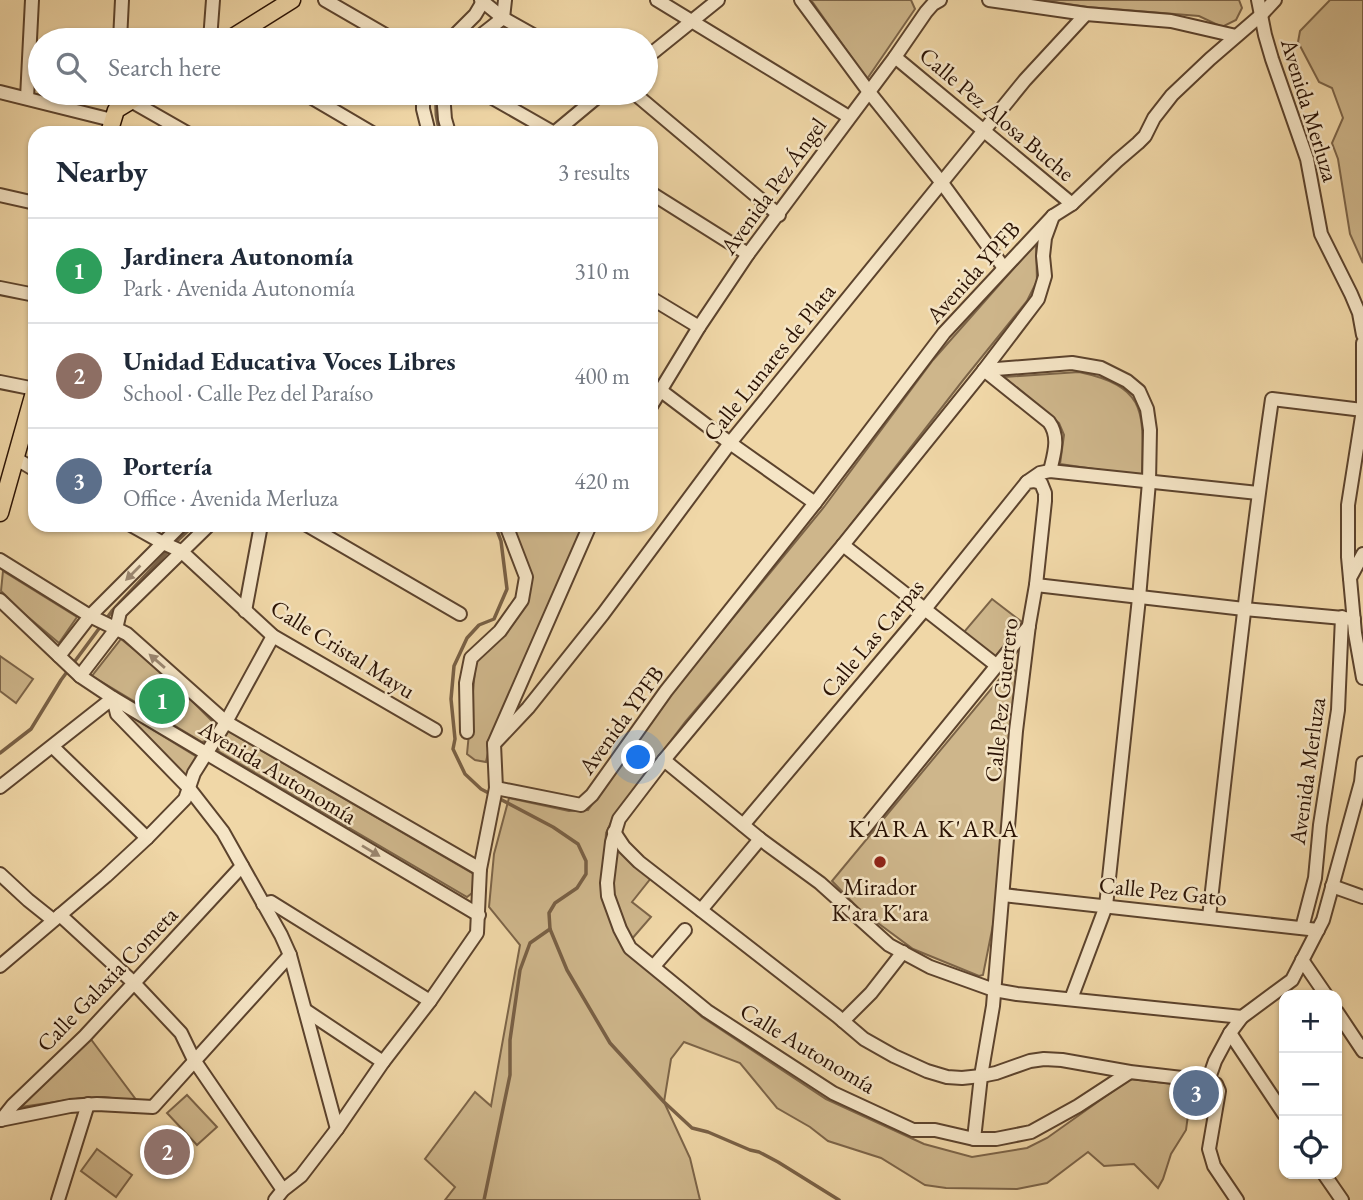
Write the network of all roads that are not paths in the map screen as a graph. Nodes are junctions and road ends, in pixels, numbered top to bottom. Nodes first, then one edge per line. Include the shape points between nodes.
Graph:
1 (32, 0) edge
2 (122, 0) edge
3 (213, 0) edge
4 (292, 0) edge
5 (325, 0) edge
6 (505, 0) edge
7 (657, 0) edge
8 (718, 0) edge
9 (801, 0) edge
10 (918, 0) edge
11 (940, 0) edge
12 (991, 0) edge
13 (1247, 0) edge
14 (1258, 0) edge
15 (1275, 0) edge
16 (483, 1) edge
17 (926, 12) junction
18 (1086, 14) junction
19 (1261, 15) junction
20 (503, 18) junction
21 (693, 21) junction
22 (31, 28) edge
23 (121, 28) edge
24 (211, 28) edge
25 (247, 28) edge
26 (373, 28) edge
27 (462, 28) edge
28 (490, 28) edge
29 (521, 28) edge
30 (1236, 36) junction
31 (658, 49) edge
32 (895, 57) junction
33 (28, 78) edge
34 (0, 92) edge
35 (869, 92) junction
36 (27, 98) joint
37 (53, 105) edge
38 (124, 105) edge
39 (146, 105) edge
40 (324, 105) edge
41 (423, 105) edge
42 (444, 105) edge
43 (505, 105) edge
44 (588, 105) edge
45 (648, 105) edge
46 (849, 117) junction
47 (112, 121) edge
48 (177, 126) edge
49 (360, 126) edge
50 (427, 126) edge
51 (447, 126) edge
52 (542, 126) edge
53 (563, 126) edge
54 (984, 132) junction
55 (942, 183) junction
56 (0, 195) edge
57 (658, 197) edge
58 (28, 201) edge
59 (1072, 204) junction
60 (779, 215) junction
61 (1053, 216) junction
62 (748, 254) junction
63 (1004, 268) junction
64 (0, 288) edge
65 (28, 294) edge
66 (658, 302) edge
67 (699, 327) junction
68 (1363, 335) edge
69 (1363, 343) edge
70 (984, 370) junction
71 (0, 382) edge
72 (28, 388) edge
73 (660, 390) junction
74 (658, 394) edge
75 (1363, 410) edge
76 (28, 413) edge
77 (730, 443) junction
78 (15, 458) junction
79 (28, 466) edge
80 (1050, 471) junction
81 (5, 475) edge
82 (1031, 481) junction
83 (1149, 482) junction
84 (1258, 493) junction
85 (815, 503) junction
86 (1348, 505) junction
87 (0, 513) edge
88 (1360, 513) dead end
89 (143, 532) edge
90 (174, 532) edge
91 (201, 532) edge
92 (260, 532) edge
93 (319, 532) edge
94 (509, 532) edge
95 (587, 532) edge
96 (163, 543) junction
97 (843, 545) junction
98 (181, 551) junction
99 (1363, 554) edge
100 (0, 560) edge
101 (1350, 579) junction
102 (1037, 585) junction
103 (1139, 598) junction
104 (0, 600) edge
105 (925, 608) junction
106 (1244, 609) junction
107 (244, 611) junction
108 (460, 614) dead end
109 (90, 616) junction
110 (1348, 618) junction
111 (1029, 625) junction
112 (116, 629) junction
113 (273, 636) junction
114 (1359, 636) edge
115 (58, 656) junction
116 (996, 665) junction
117 (80, 677) junction
118 (1363, 678) edge
119 (113, 698) junction
120 (226, 722) junction
121 (435, 730) dead end
122 (467, 732) dead end
123 (494, 744) junction
124 (53, 747) junction
125 (207, 754) junction
126 (664, 760) junction
127 (1363, 763) edge
128 (1362, 782) edge
129 (0, 787) edge
130 (188, 787) junction
131 (495, 794) junction
132 (743, 825) junction
133 (864, 829) dead end
134 (614, 832) junction
135 (147, 838) junction
136 (760, 839) junction
137 (242, 866) junction
138 (480, 869) junction
139 (0, 874) edge
140 (1332, 886) junction
141 (1003, 895) junction
142 (1363, 897) edge
143 (264, 904) junction
144 (1106, 906) junction
145 (701, 910) junction
146 (479, 915) junction
147 (56, 917) junction
148 (1209, 917) junction
149 (1302, 928) junction
150 (685, 930) dead end
151 (1318, 930) junction
152 (903, 952) junction
153 (290, 955) junction
154 (1302, 960) junction
155 (0, 966) edge
156 (654, 966) junction
157 (134, 983) junction
158 (994, 990) junction
159 (1323, 990) edge
160 (1072, 999) junction
161 (430, 1001) junction
162 (305, 1010) junction
163 (1242, 1017) junction
164 (1342, 1020) edge
165 (843, 1021) junction
166 (1230, 1033) junction
167 (1363, 1051) edge
168 (194, 1060) junction
169 (383, 1062) junction
170 (1130, 1072) junction
171 (981, 1076) junction
172 (1208, 1080) junction
173 (88, 1104) junction
174 (1279, 1106) edge
175 (0, 1120) edge
176 (337, 1129) junction
177 (974, 1139) junction
178 (1327, 1179) edge
179 (279, 1195) edge
180 (58, 1200) edge
181 (1237, 1200) edge
182 (1342, 1200) edge

1 - 22 street
2 - 23 street
3 - 24 street
4 - 25 main road
5 - 26 street
6 - 20 street
7 - 21 street
8 - 21 street
9 - 35 street
10 - 17 street
11 - 17 street, Avenida Pez Ángel
12 - 18 street
13 - 19 street, Avenida Merluza
14 - 19 street, Avenida Merluza
15 - 19 street, Avenida YPFB
16 - 20 street
16 - 27 street
17 - 32 street, Avenida Pez Ángel
18 - 30 street via 1171,21
18 - 54 street, Calle Lunares de Plata
19 - 30 street, Avenida YPFB
19 - 68 street, Avenida Merluza via 1307,159 1321,234 1352,294
20 - 28 street
20 - 29 street
21 - 31 street
21 - 46 street
30 - 59 street, Avenida YPFB via 1172,95 1138,144
32 - 35 street, Avenida Pez Ángel
32 - 54 street, Calle Pez Alosa Buche
33 - 36 street
34 - 36 street
35 - 46 street, Avenida Pez Ángel
35 - 55 street
37 - 47 street
38 - 47 main road
39 - 48 street
40 - 49 street
41 - 50 street
42 - 51 street
43 - 52 street
44 - 53 street
45 - 60 street
46 - 60 street, Avenida Pez Ángel
54 - 55 street, Calle Lunares de Plata
54 - 59 street, Calle Pez Alosa Buche
55 - 63 street
55 - 77 street, Calle Lunares de Plata
56 - 58 street
57 - 62 street
59 - 61 street, Avenida YPFB
60 - 62 street, Avenida Pez Ángel
61 - 63 street, Avenida YPFB
61 - 70 street, Avenida YPFB via 1045,238 1045,276 1038,299
62 - 67 street, Avenida Pez Ángel
63 - 85 street, Avenida YPFB via 944,333
64 - 65 street
66 - 67 street
67 - 73 street, Avenida Pez Ángel
69 - 75 street, Avenida Merluza
70 - 80 street via 1055,430
70 - 83 street via 1073,363 1101,368 1127,381 1139,391 1147,409
70 - 97 street, Avenida YPFB
71 - 72 street
73 - 74 street, Avenida Pez Ángel
73 - 77 street
75 - 84 street via 1272,399
75 - 86 street, Avenida Merluza
76 - 78 main road
77 - 85 street
77 - 123 street, Calle Lunares de Plata via 603,614
78 - 79 street
78 - 81 main road
80 - 82 street
80 - 83 street
81 - 87 main road
82 - 102 street, Calle Pez Guerrero via 1041,483 1045,493
82 - 105 street, Calle Las Carpas
83 - 84 street
83 - 103 street
84 - 106 street
85 - 131 street, Avenida YPFB via 666,691 592,795 581,805
86 - 88 street
86 - 101 street, Avenida Merluza
89 - 96 street, Calle Cristal Mayu
90 - 96 street
91 - 98 street
92 - 107 street
93 - 108 street
94 - 122 street via 526,577 522,600 500,631 471,658 466,684
95 - 123 street
96 - 98 street, Calle Cristal Mayu
96 -> 109 street
97 - 105 street
97 - 126 street, Avenida YPFB
98 - 107 street, Calle Cristal Mayu
98 - 112 street via 120,612
99 - 101 street
100 - 109 street, Avenida Autonomía
101 - 110 street, Avenida Merluza
102 - 103 street
102 - 111 street, Calle Pez Guerrero
103 - 106 street
103 - 144 street
104 - 115 street, Avenida Autonomía
105 - 116 street
105 - 132 street, Calle Las Carpas
106 - 110 street
106 - 148 street
107 - 113 street, Calle Cristal Mayu
109 - 112 street, Avenida Autonomía
109 - 115 street
110 - 114 street, Avenida Merluza
110 - 149 street, Avenida Merluza via 1315,878
111 - 116 street
111 - 141 street, Calle Pez Guerrero
112 - 117 street
120 -> 112 street, Avenida Autonomía
113 - 120 street
113 - 121 street, Calle Cristal Mayu
114 - 118 street, Avenida Merluza
115 - 117 street, Avenida Autonomía
116 - 133 street
117 - 119 street, Avenida Autonomía
119 - 124 street
119 - 125 street, Avenida Autonomía
119 - 130 street via 117,714
120 - 125 street
120 - 138 street, Avenida Autonomía
123 - 131 street
124 - 129 street
124 - 135 street
125 - 130 street
125 -> 146 street, Avenida Autonomía
126 - 132 street
126 - 134 street, Avenida YPFB
127 - 128 street, Avenida Merluza
128 - 140 street, Avenida Merluza
130 - 135 street via 185,799
130 - 137 street via 223,832
131 - 138 street
132 - 136 street
134 - 145 street via 639,862
134 - 156 street, Calle Autonomía via 608,896 630,948
135 - 147 street
136 - 145 street
136 - 152 street
137 - 143 street
137 - 157 street, Calle Galaxia Cometa
138 - 146 street
139 - 147 street via 28,900
140 - 142 street
140 - 151 street, Avenida Merluza
141 - 144 street, Calle Pez Gato
141 - 158 street, Calle Pez Guerrero
143 - 153 street
143 - 161 street via 271,902
144 - 148 street, Calle Pez Gato
144 - 160 street
145 - 165 street
146 - 161 street via 477,933
147 - 155 street
147 - 157 street
148 - 149 street, Calle Pez Gato
149 - 151 street, Calle Pez Gato
150 - 156 street
151 - 154 street, Avenida Merluza
152 - 158 street
152 - 165 street
153 - 162 street
153 - 168 street
154 - 159 street
154 - 163 street, Avenida Merluza via 1292,980
156 - 177 street, Calle Autonomía via 724,1023 833,1093 913,1130
157 - 168 street via 181,1033
157 - 175 street, Calle Galaxia Cometa
158 - 160 street
158 - 171 street, Calle Pez Guerrero
160 - 163 street
161 - 169 street
162 - 169 street
162 - 176 street
163 - 166 street, Avenida Merluza
164 - 167 street
165 - 171 street via 864,1039 927,1071 947,1077
166 - 172 street, Avenida Merluza
166 - 174 street
168 - 173 street via 153,1107
168 - 179 street
169 - 176 street
170 - 171 street via 1044,1059
170 - 172 street
170 - 177 street, Calle Autonomía via 1031,1132
171 - 177 street, Calle Pez Guerrero
172 - 181 street via 1219,1091 1209,1149 1214,1166
173 - 175 street
173 - 180 street
176 - 179 street via 302,1176
178 - 182 street

